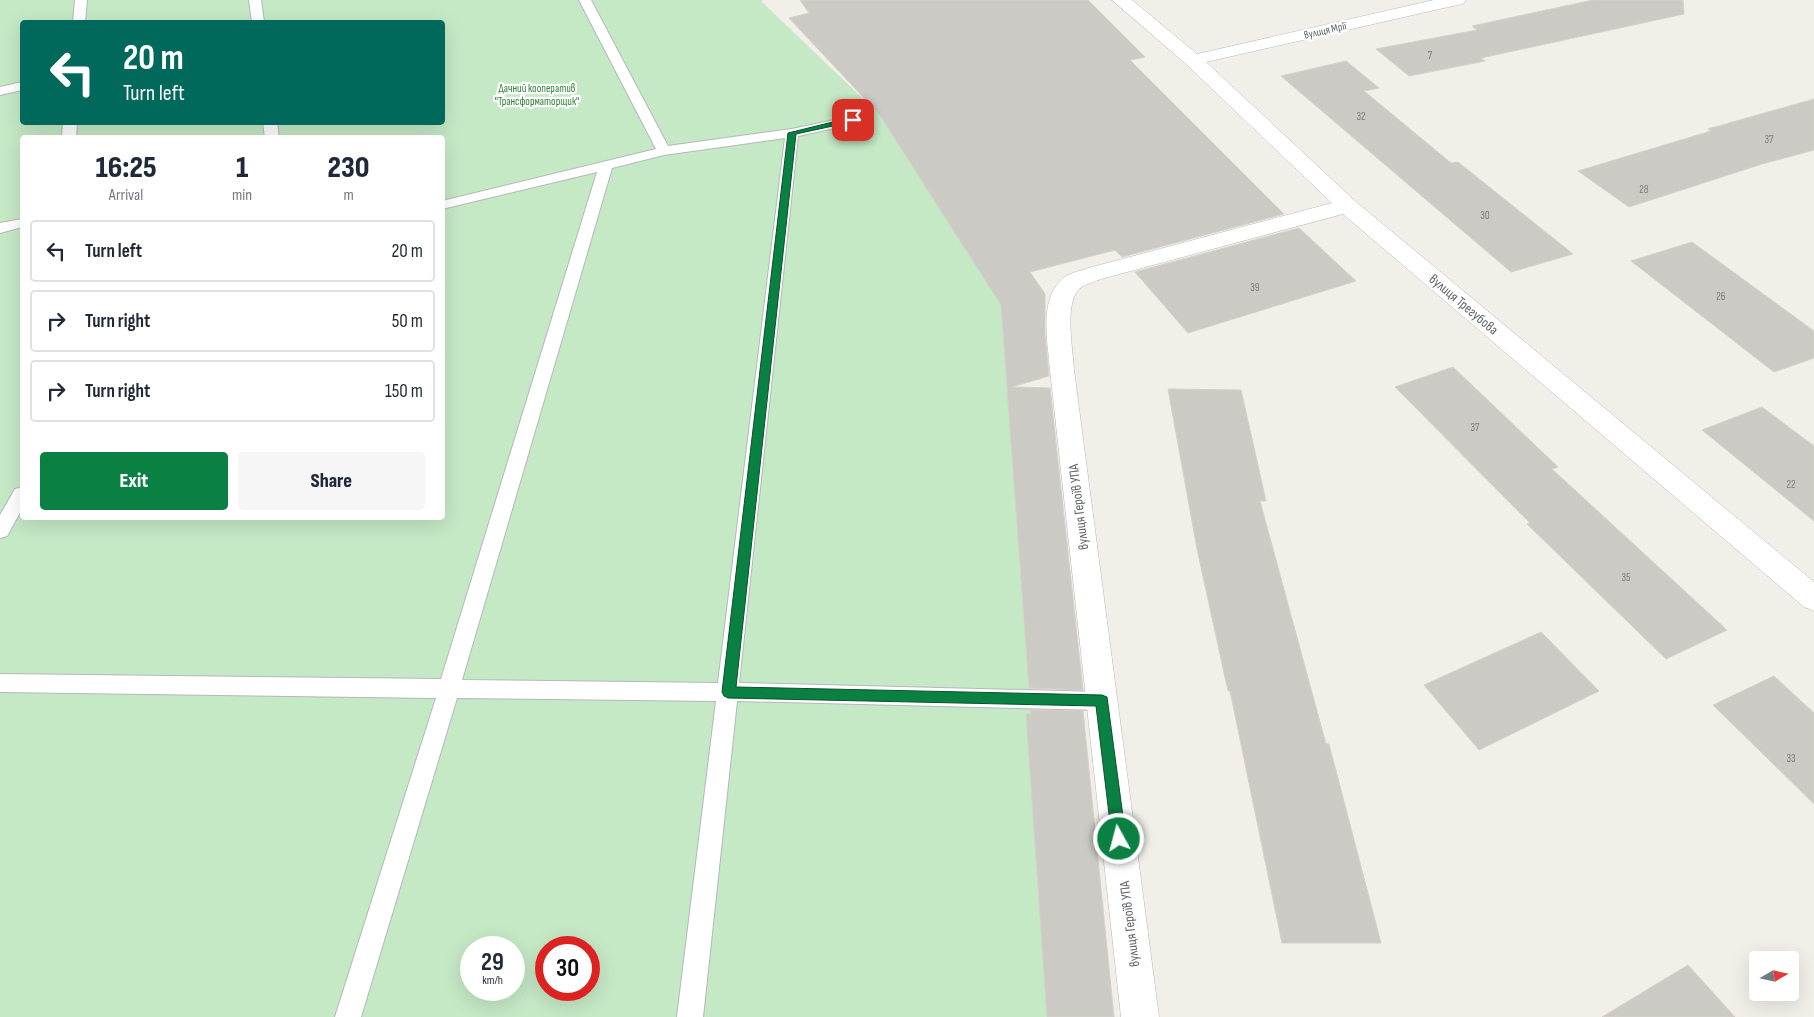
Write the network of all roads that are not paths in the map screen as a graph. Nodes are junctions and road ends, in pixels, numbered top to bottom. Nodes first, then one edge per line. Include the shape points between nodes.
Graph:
1 (82, 0) edge
2 (255, 0) edge
3 (585, 0) edge
4 (1122, 0) edge
5 (1457, 0) edge
6 (79, 20) edge
7 (258, 20) edge
8 (1193, 60) junction
9 (20, 86) edge
10 (0, 91) edge
11 (853, 120) dead end
12 (792, 133) junction
13 (664, 151) junction
14 (606, 165) junction
15 (445, 204) edge
16 (1347, 206) junction
17 (20, 223) edge
18 (0, 228) edge
19 (20, 497) edge
20 (0, 531) edge
21 (1814, 598) edge
22 (0, 683) edge
23 (449, 688) junction
24 (728, 692) junction
25 (1102, 701) junction
26 (348, 1017) edge
27 (690, 1017) edge
28 (1140, 1017) edge

1 - 6 lane
2 - 7 lane
3 - 13 lane
4 - 8 street, вулиця Трегубова
5 - 8 street, вулиця Мрії
8 - 16 street, вулиця Трегубова
9 - 10 lane
11 - 12 lane
12 - 13 lane
12 - 24 lane
13 - 14 lane
14 - 15 lane
14 - 23 lane
16 - 21 street, вулиця Трегубова
16 - 25 street, вулиця Героїв УПА via 1092,274 1070,285 1061,300 1062,370
17 - 18 lane
19 - 20 lane
22 - 23 lane
23 - 24 lane
23 - 26 lane
24 - 25 lane
24 - 27 lane
25 - 28 street, вулиця Героїв УПА

